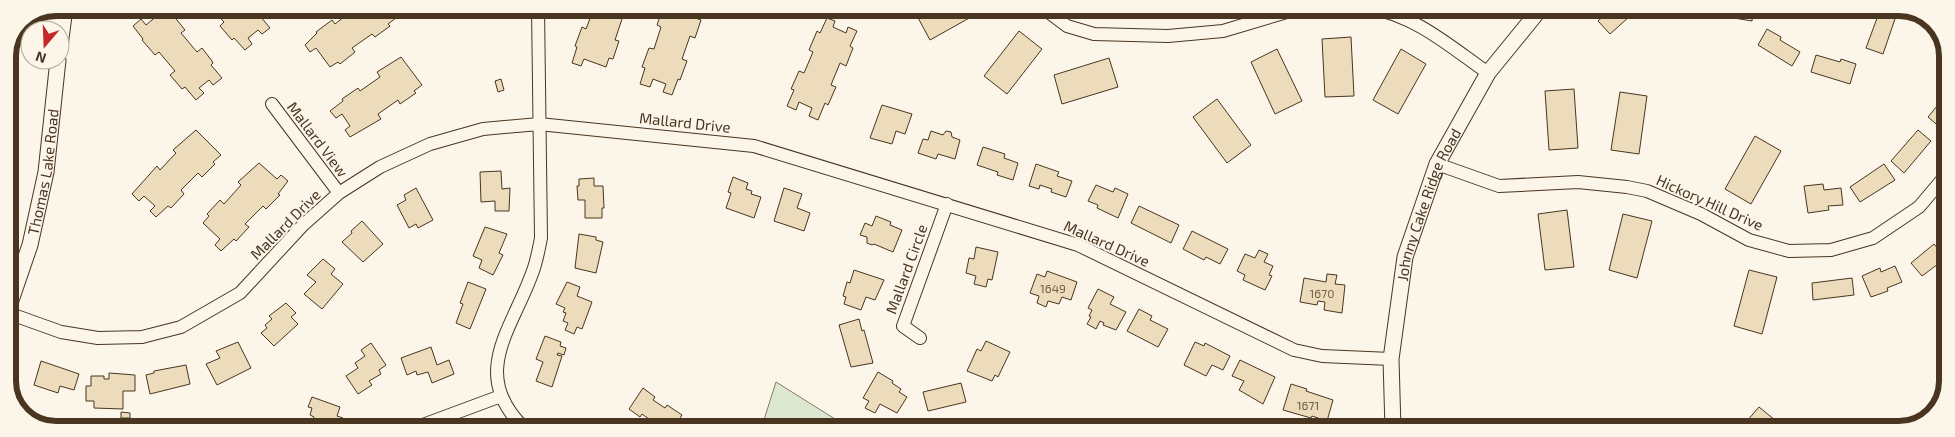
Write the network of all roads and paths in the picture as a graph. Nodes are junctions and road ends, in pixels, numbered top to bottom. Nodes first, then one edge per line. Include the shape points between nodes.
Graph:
1 (538, 16) edge
2 (1054, 16) edge
3 (1273, 16) edge
4 (1396, 16) edge
5 (1534, 16) edge
6 (57, 70) edge
7 (1488, 73) junction
8 (272, 104) dead end
9 (539, 124) junction
10 (1436, 164) junction
11 (1939, 183) edge
12 (339, 193) junction
13 (947, 204) junction
14 (16, 287) edge
15 (16, 314) edge
16 (920, 338) dead end
17 (1391, 359) junction
18 (501, 396) junction
19 (434, 421) edge
20 (517, 421) edge
21 (1393, 421) edge

1 - 9 street
2 - 3 street via 1067,26 1094,34 1168,36 1223,31
4 - 7 street via 1413,22
5 - 7 street, Johnny Cake Ridge Road
6 - 14 street, Thomas Lake Road via 46,172 30,245
7 - 10 street, Johnny Cake Ridge Road
8 - 12 street, Mallard View
9 - 12 street, Mallard Drive via 483,130 430,144 380,167
9 - 13 street, Mallard Drive via 754,146
9 - 18 street via 541,238 534,268 498,350 496,373
10 - 11 street, Hickory Hill Drive via 1499,186 1578,182 1627,186 1701,214 1749,240 1789,251 1831,250 1873,238 1919,207
10 - 17 street, Johnny Cake Ridge Road via 1405,257
12 - 15 street, Mallard Drive via 303,225 240,293 181,327 142,337 98,338 61,332
13 - 16 street, Mallard Circle via 903,326
13 - 17 street, Mallard Drive via 1078,244 1294,350 1322,356
17 - 21 street, Johnny Cake Ridge Road
18 - 19 street
18 - 20 street

